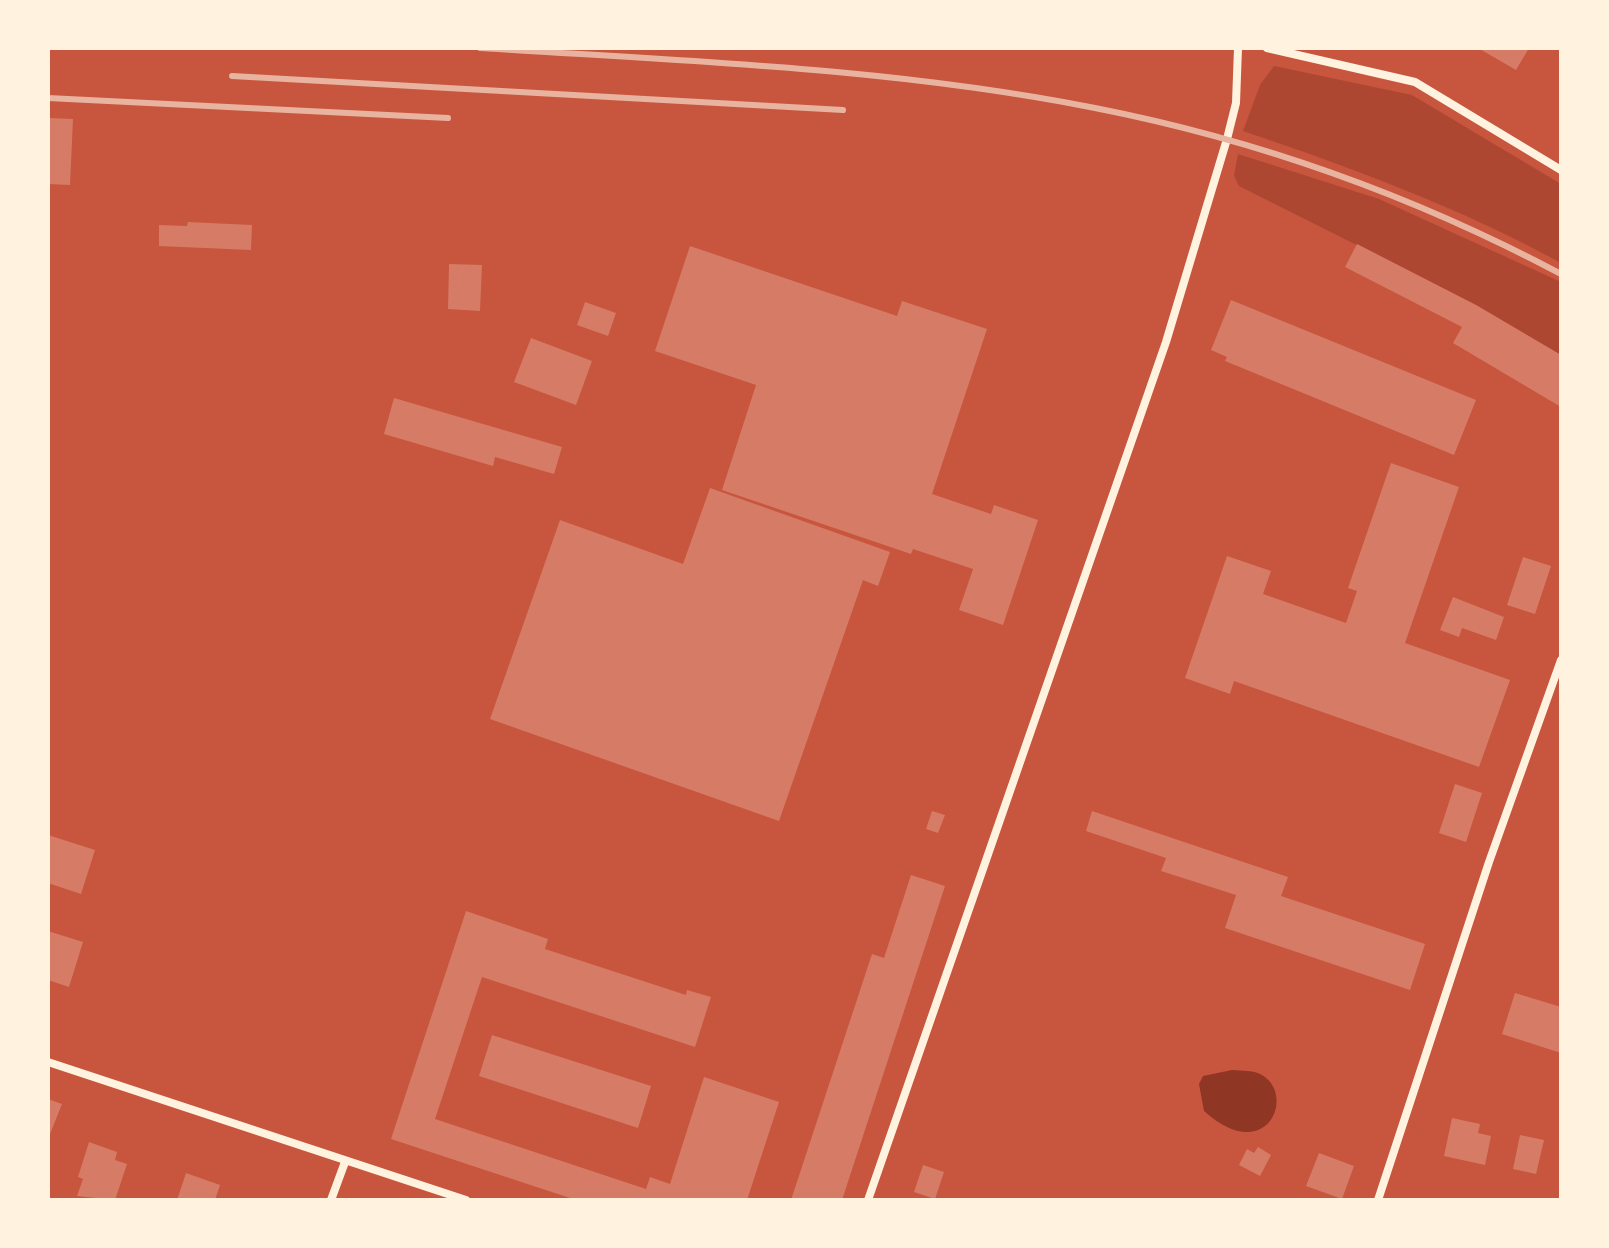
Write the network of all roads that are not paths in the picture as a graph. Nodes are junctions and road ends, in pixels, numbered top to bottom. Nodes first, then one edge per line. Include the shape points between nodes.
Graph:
1 (1238, 48) edge
2 (1267, 48) edge
3 (1561, 170) edge
4 (1561, 660) edge
5 (48, 1062) edge
6 (345, 1162) junction
7 (331, 1200) edge
8 (466, 1200) edge
9 (868, 1200) edge
10 (1378, 1200) edge

1 - 9 street via 1236,103 1171,327
2 - 3 street via 1415,82
4 - 10 street
5 - 6 street
6 - 7 street
6 - 8 street

